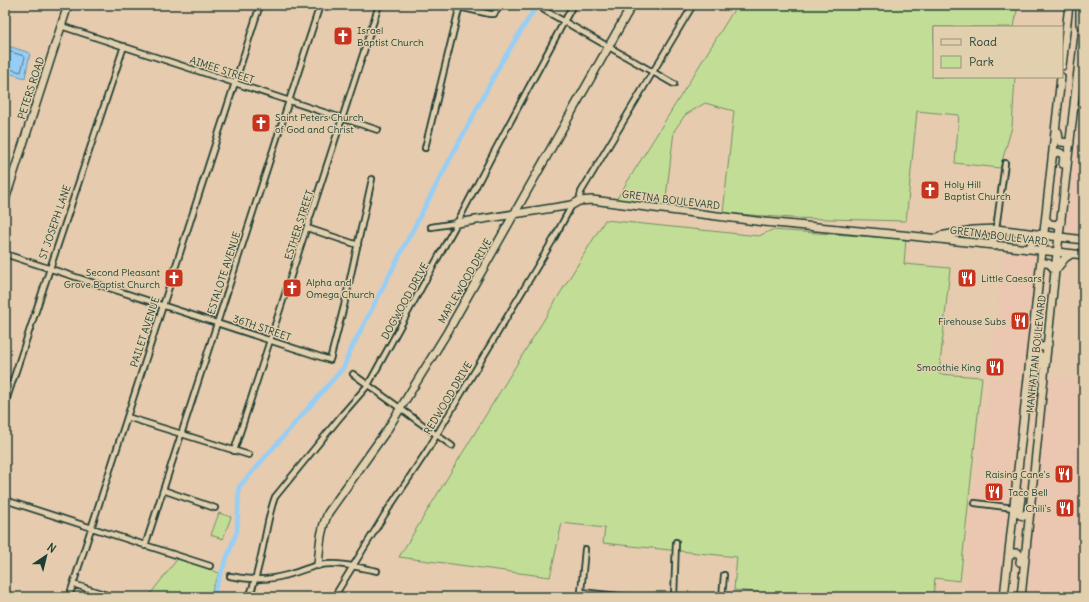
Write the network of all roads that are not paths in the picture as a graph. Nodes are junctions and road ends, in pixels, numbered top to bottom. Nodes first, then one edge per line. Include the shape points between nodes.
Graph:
1 (68, 5) edge
2 (260, 5) edge
3 (320, 5) edge
4 (373, 5) edge
5 (501, 5) edge
6 (573, 5) edge
7 (632, 5) edge
8 (693, 5) edge
9 (1078, 5) edge
10 (379, 6) edge
11 (459, 6) edge
12 (1070, 6) edge
13 (544, 10) dead end
14 (1084, 18) edge
15 (564, 22) junction
16 (61, 26) junction
17 (1083, 31) junction
18 (124, 46) junction
19 (608, 47) junction
20 (1063, 58) edge
21 (653, 72) junction
22 (1061, 78) edge
23 (235, 83) junction
24 (674, 84) dead end
25 (289, 101) junction
26 (1058, 111) junction
27 (342, 118) junction
28 (378, 130) dead end
29 (1070, 143) junction
30 (425, 148) dead end
31 (1053, 154) junction
32 (1004, 163) dead end
33 (1066, 177) junction
34 (372, 179) dead end
35 (5, 200) edge
36 (579, 201) junction
37 (572, 205) junction
38 (514, 215) junction
39 (1046, 220) junction
40 (1061, 221) junction
41 (458, 223) junction
42 (431, 227) dead end
43 (307, 228) junction
44 (996, 229) junction
45 (1028, 234) junction
46 (1044, 235) junction
47 (912, 236) junction
48 (1060, 237) junction
49 (1084, 240) edge
50 (358, 245) junction
51 (995, 246) junction
52 (1027, 249) junction
53 (1042, 252) junction
54 (1058, 253) junction
55 (5, 254) edge
56 (1071, 254) junction
57 (1084, 256) edge
58 (1041, 264) junction
59 (49, 268) junction
60 (1055, 272) junction
61 (163, 305) junction
62 (217, 322) junction
63 (1033, 337) junction
64 (271, 341) junction
65 (1048, 344) junction
66 (1031, 353) junction
67 (353, 374) dead end
68 (1044, 378) junction
69 (368, 385) junction
70 (5, 404) edge
71 (400, 409) junction
72 (127, 417) junction
73 (181, 434) junction
74 (437, 435) junction
75 (452, 446) dead end
76 (234, 450) junction
77 (249, 455) dead end
78 (1016, 488) junction
79 (163, 490) junction
80 (5, 500) edge
81 (975, 504) dead end
82 (215, 508) dead end
83 (1014, 508) junction
84 (1029, 510) junction
85 (91, 528) junction
86 (676, 542) dead end
87 (145, 546) junction
88 (585, 549) dead end
89 (1009, 557) junction
90 (318, 565) junction
91 (210, 566) dead end
92 (354, 566) junction
93 (377, 571) dead end
94 (724, 574) dead end
95 (230, 576) dead end
96 (255, 580) junction
97 (1022, 582) junction
98 (73, 584) junction
99 (69, 597) edge
100 (113, 597) edge
101 (249, 597) edge
102 (334, 597) edge
103 (628, 597) edge
104 (674, 597) edge
105 (722, 597) edge
106 (1004, 597) edge
107 (1020, 597) edge

1 - 16 street, PETERS ROAD
2 - 23 street, PAILET AVENUE
3 - 25 street, ESTALOTE AVENUE
4 - 10 street
5 - 11 street via 494,14
6 - 15 street, DOGWOOD DRIVE
7 - 19 street, MAPLEWOOD DRIVE
8 - 21 street
9 - 17 street via 1080,27
10 - 27 street, ESTHER STREET
11 - 30 street
12 - 20 street
13 - 15 street
14 - 17 street, MANHATTAN BOULEVARD
15 - 19 street
15 - 41 street, DOGWOOD DRIVE
16 - 18 street, AIMEE STREET
16 - 35 street, PETERS ROAD
17 - 29 street, MANHATTAN BOULEVARD
18 - 23 street, AIMEE STREET
18 - 59 street, ST JOSEPH LANE
19 - 21 street
19 - 38 street, MAPLEWOOD DRIVE
21 - 24 street
21 - 36 street via 581,192
22 - 26 street, MANHATTAN BOULEVARD
23 - 25 street, AIMEE STREET
23 - 61 street, PAILET AVENUE
25 - 27 street, AIMEE STREET
25 - 62 street, ESTALOTE AVENUE
26 - 29 street via 1058,140
26 - 31 street, MANHATTAN BOULEVARD
27 - 28 street, AIMEE STREET
27 - 43 street, ESTHER STREET
29 - 33 street, MANHATTAN BOULEVARD
31 - 33 street via 1058,152 1064,156 1063,174
31 - 39 street, MANHATTAN BOULEVARD
32 - 44 street
33 - 40 street, MANHATTAN BOULEVARD
34 - 50 street
36 - 37 street, GRETNA BOULEVARD
36 - 47 street, GRETNA BOULEVARD via 592,200 764,222
37 - 38 street, GRETNA BOULEVARD
37 - 74 street, REDWOOD DRIVE
38 - 41 street, GRETNA BOULEVARD
38 - 71 street, MAPLEWOOD DRIVE
39 - 40 street via 1056,225
39 - 46 street, MANHATTAN BOULEVARD
40 - 48 street, MANHATTAN BOULEVARD
41 - 42 street, GRETNA BOULEVARD
41 - 69 street, DOGWOOD DRIVE
43 - 50 street
43 - 64 street, ESTHER STREET
44 - 45 street, GRETNA BOULEVARD
44 - 47 street, GRETNA BOULEVARD via 973,230 945,236
44 - 51 street via 993,241
45 - 46 street, GRETNA BOULEVARD
45 - 52 street via 1032,237 1033,243
46 - 48 street, GRETNA BOULEVARD
46 - 53 street, MANHATTAN BOULEVARD
47 - 51 street, GRETNA BOULEVARD
48 - 49 street, GRETNA BOULEVARD
48 - 54 street, MANHATTAN BOULEVARD
50 - 64 street, 36TH STREET via 330,360
51 - 52 street, GRETNA BOULEVARD
52 - 53 street, GRETNA BOULEVARD
53 - 54 street, GRETNA BOULEVARD
53 - 58 street, MANHATTAN BOULEVARD
54 - 56 street, GRETNA BOULEVARD
54 - 60 street, MANHATTAN BOULEVARD
55 - 59 street, 36TH STREET
56 - 57 street, GRETNA BOULEVARD
56 - 60 street
58 - 60 street via 1050,264
58 - 63 street, MANHATTAN BOULEVARD
59 - 61 street, 36TH STREET
59 - 70 street, ST JOSEPH LANE
60 - 65 street, MANHATTAN BOULEVARD
61 - 62 street, 36TH STREET
61 - 72 street, PAILET AVENUE
62 - 64 street, 36TH STREET
62 - 73 street, ESTALOTE AVENUE
63 - 65 street via 1037,345
63 - 66 street, MANHATTAN BOULEVARD
64 - 76 street, ESTHER STREET
65 - 68 street, MANHATTAN BOULEVARD
66 - 68 street via 1042,357 1041,374
66 - 78 street, MANHATTAN BOULEVARD
67 - 69 street
68 - 84 street, MANHATTAN BOULEVARD
69 - 71 street
69 - 96 street, DOGWOOD DRIVE via 275,497
71 - 74 street
71 - 90 street, MAPLEWOOD DRIVE via 328,513 320,534
72 - 73 street
72 - 85 street, PAILET AVENUE
73 - 76 street
73 - 79 street, ESTALOTE AVENUE
74 - 75 street
74 - 92 street, REDWOOD DRIVE
76 - 77 street
78 - 83 street, MANHATTAN BOULEVARD
78 - 84 street via 1021,497 1020,515 1024,516
79 - 82 street
79 - 87 street, ESTALOTE AVENUE
80 - 85 street
81 - 83 street
83 - 89 street, MANHATTAN BOULEVARD
84 - 97 street, MANHATTAN BOULEVARD
85 - 87 street
85 - 98 street, PAILET AVENUE
86 - 104 street
87 - 91 street
88 - 103 street via 581,592
89 - 97 street via 1015,552 1020,555 1019,576
89 - 106 street, MANHATTAN BOULEVARD
90 - 92 street
90 - 96 street via 286,575
92 - 93 street
92 - 102 street, REDWOOD DRIVE
94 - 105 street
95 - 96 street
96 - 101 street, DOGWOOD DRIVE
97 - 107 street, MANHATTAN BOULEVARD
98 - 99 street, PAILET AVENUE
98 - 100 street

